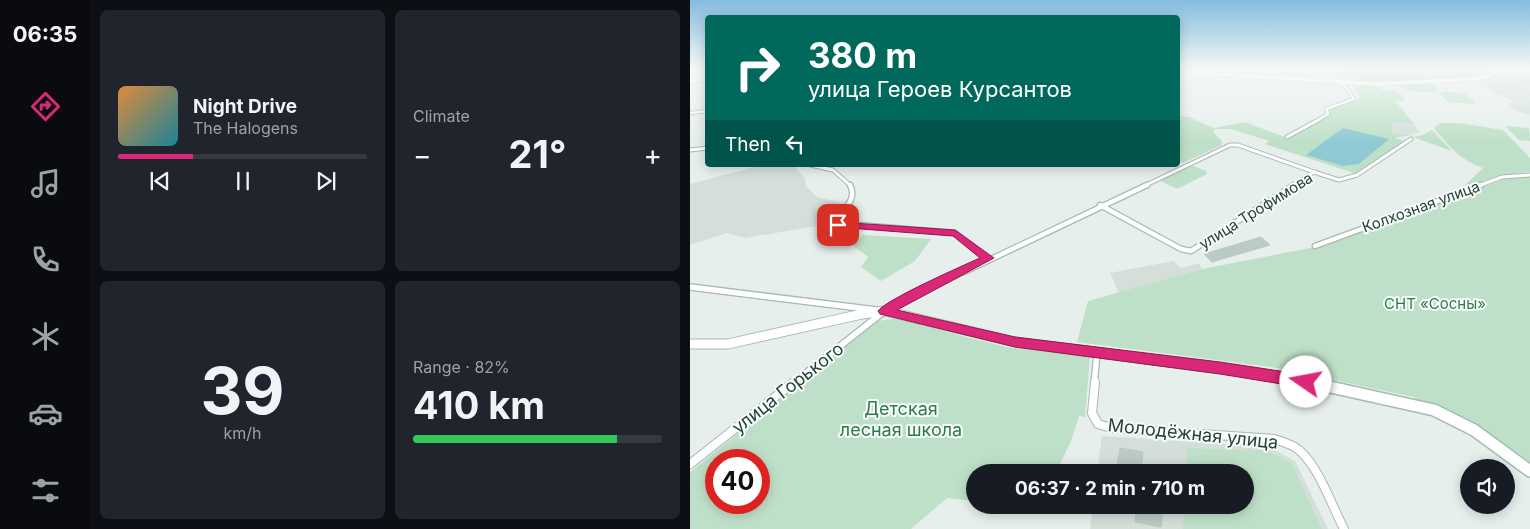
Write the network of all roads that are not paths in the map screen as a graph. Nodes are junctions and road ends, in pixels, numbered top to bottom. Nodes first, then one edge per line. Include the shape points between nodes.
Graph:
1 (1350, 94) edge
2 (705, 112) edge
3 (690, 114) edge
4 (1287, 137) dead end
5 (1411, 139) dead end
6 (705, 148) edge
7 (690, 150) edge
8 (1180, 164) edge
9 (1184, 165) junction
10 (821, 167) edge
11 (1180, 167) edge
12 (1180, 167) edge
13 (1314, 172) junction
14 (1530, 175) edge
15 (1100, 205) junction
16 (1315, 246) dead end
17 (988, 258) junction
18 (690, 287) edge
19 (885, 311) junction
20 (690, 344) edge
21 (1097, 353) junction
22 (690, 464) edge
23 (1530, 471) edge
24 (1344, 529) edge

1 - 4 street via 1354,99 1326,109 1327,115
2 - 3 street
5 - 13 street, улица Трофимова via 1357,175 1339,180
6 - 7 street
8 - 9 street
9 - 12 street, улица Горького
9 - 13 street, улица Горького via 1234,144
10 - 17 street via 832,169 850,184 852,190 850,202 833,223 955,233
11 - 15 street, улица Горького
13 - 15 street, улица Трофимова via 1191,251 1181,249
14 - 16 street, Колхозная улица via 1502,177
15 - 17 street, улица Горького
17 - 19 street, улица Горького
18 - 19 street
19 - 20 main road via 728,344
19 - 21 main road via 1015,342
19 - 22 street, улица Горького
21 - 23 main road via 1283,377 1434,410 1474,430
21 - 24 street, Молодёжная улица via 1092,413 1098,424 1111,428 1274,439 1289,444 1301,453

